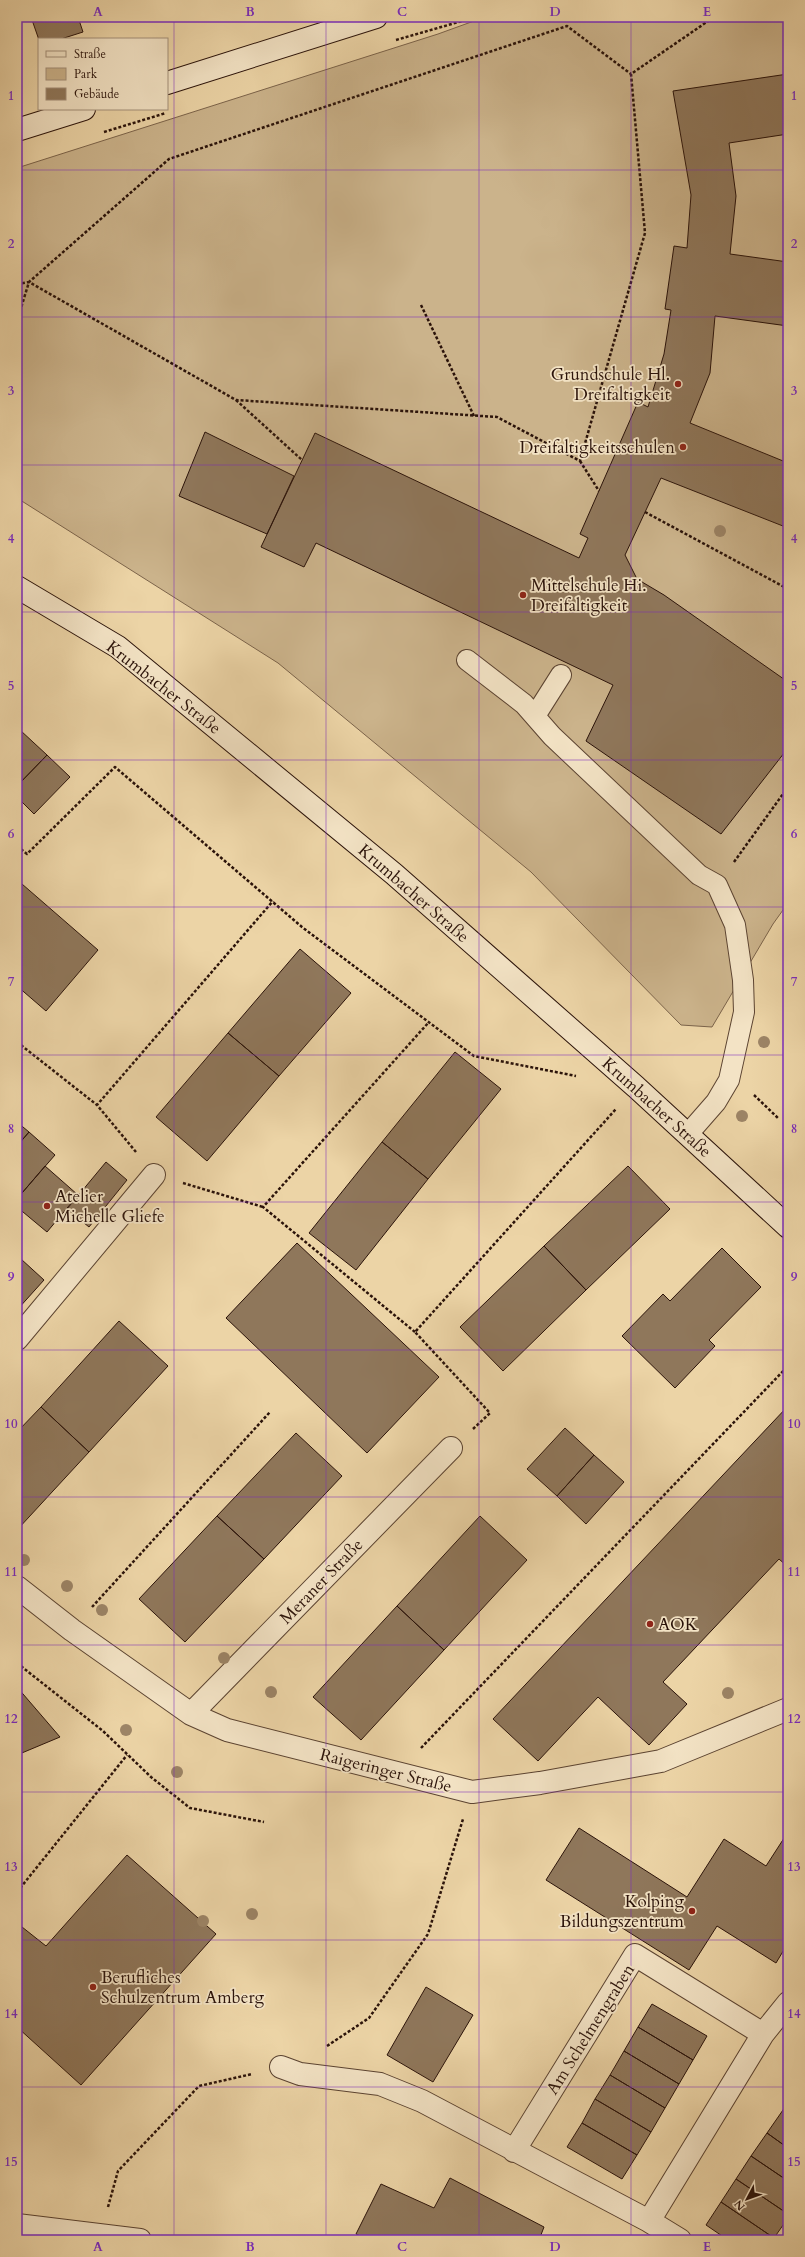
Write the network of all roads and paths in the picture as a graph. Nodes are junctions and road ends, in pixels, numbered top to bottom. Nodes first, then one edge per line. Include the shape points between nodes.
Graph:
1 (376, 17) edge
2 (714, 17) edge
3 (632, 74) junction
4 (168, 83) edge
5 (81, 110) edge
6 (17, 130) edge
7 (29, 282) junction
8 (17, 284) edge
9 (420, 305) dead end
10 (17, 321) edge
11 (236, 400) junction
12 (475, 416) junction
13 (302, 460) dead end
14 (580, 461) junction
15 (599, 491) dead end
16 (645, 512) dead end
17 (17, 587) edge
18 (788, 589) edge
19 (467, 660) dead end
20 (561, 675) dead end
21 (534, 716) junction
22 (788, 787) edge
23 (17, 846) edge
24 (717, 885) junction
25 (273, 901) junction
26 (429, 1022) junction
27 (17, 1042) edge
28 (582, 1077) dead end
29 (636, 1087) junction
30 (97, 1105) junction
31 (688, 1134) junction
32 (154, 1175) junction
33 (263, 1207) junction
34 (788, 1227) edge
35 (415, 1332) junction
36 (17, 1339) edge
37 (788, 1366) edge
38 (270, 1412) dead end
39 (451, 1448) joint
40 (17, 1587) edge
41 (72, 1630) junction
42 (17, 1663) edge
43 (788, 1709) edge
44 (191, 1714) junction
45 (127, 1754) junction
46 (397, 1773) junction
47 (472, 1792) junction
48 (264, 1822) dead end
49 (17, 1892) edge
50 (788, 2003) edge
51 (763, 2034) junction
52 (323, 2048) dead end
53 (281, 2067) joint
54 (514, 2151) junction
55 (649, 2221) junction
56 (17, 2226) edge
57 (100, 2236) junction
58 (140, 2240) edge
59 (680, 2240) edge

1 - 4 street
2 - 3 path
3 - 7 path via 567,26 169,159
3 - 14 path via 645,234
5 - 6 street
7 - 8 path
7 - 10 path
7 - 11 path
9 - 12 path
11 - 12 path
11 - 13 path
12 - 14 path via 497,417
14 - 15 path
16 - 18 path
17 - 29 street, Krumbacher Straße via 118,648 394,874
19 - 21 lane via 524,704
20 - 21 lane
21 - 24 lane via 699,875
22 - 24 path
23 - 25 path via 27,854 115,767
24 - 31 lane via 735,925 743,980 744,1012 729,1080 716,1102
25 - 26 path via 302,927
25 - 30 path
26 - 28 path via 474,1056
26 - 33 path
27 - 30 path
29 - 31 street, Krumbacher Straße
29 - 35 path
30 - 32 path
31 - 34 street, Krumbacher Straße
32 - 33 path
32 - 36 street
33 - 35 path
35 - 39 path via 490,1413
37 - 46 path
38 - 41 path
39 - 44 street, Meraner Straße
40 - 41 street, Raigeringer Straße
41 - 44 street, Raigeringer Straße
42 - 45 path via 103,1731
43 - 47 street, Raigeringer Straße via 661,1761 540,1783
44 - 46 street, Raigeringer Straße via 227,1730
45 - 48 path via 190,1808
45 - 49 path
46 - 47 street, Raigeringer Straße
47 - 52 path via 428,1934 369,2018
50 - 51 street
51 - 54 street, Am Schelmengraben via 635,1955
51 - 55 street
53 - 54 street via 300,2074 380,2084 422,2101
53 - 57 path via 199,2086 118,2171
54 - 55 street
55 - 59 street
56 - 57 street
57 - 58 street

